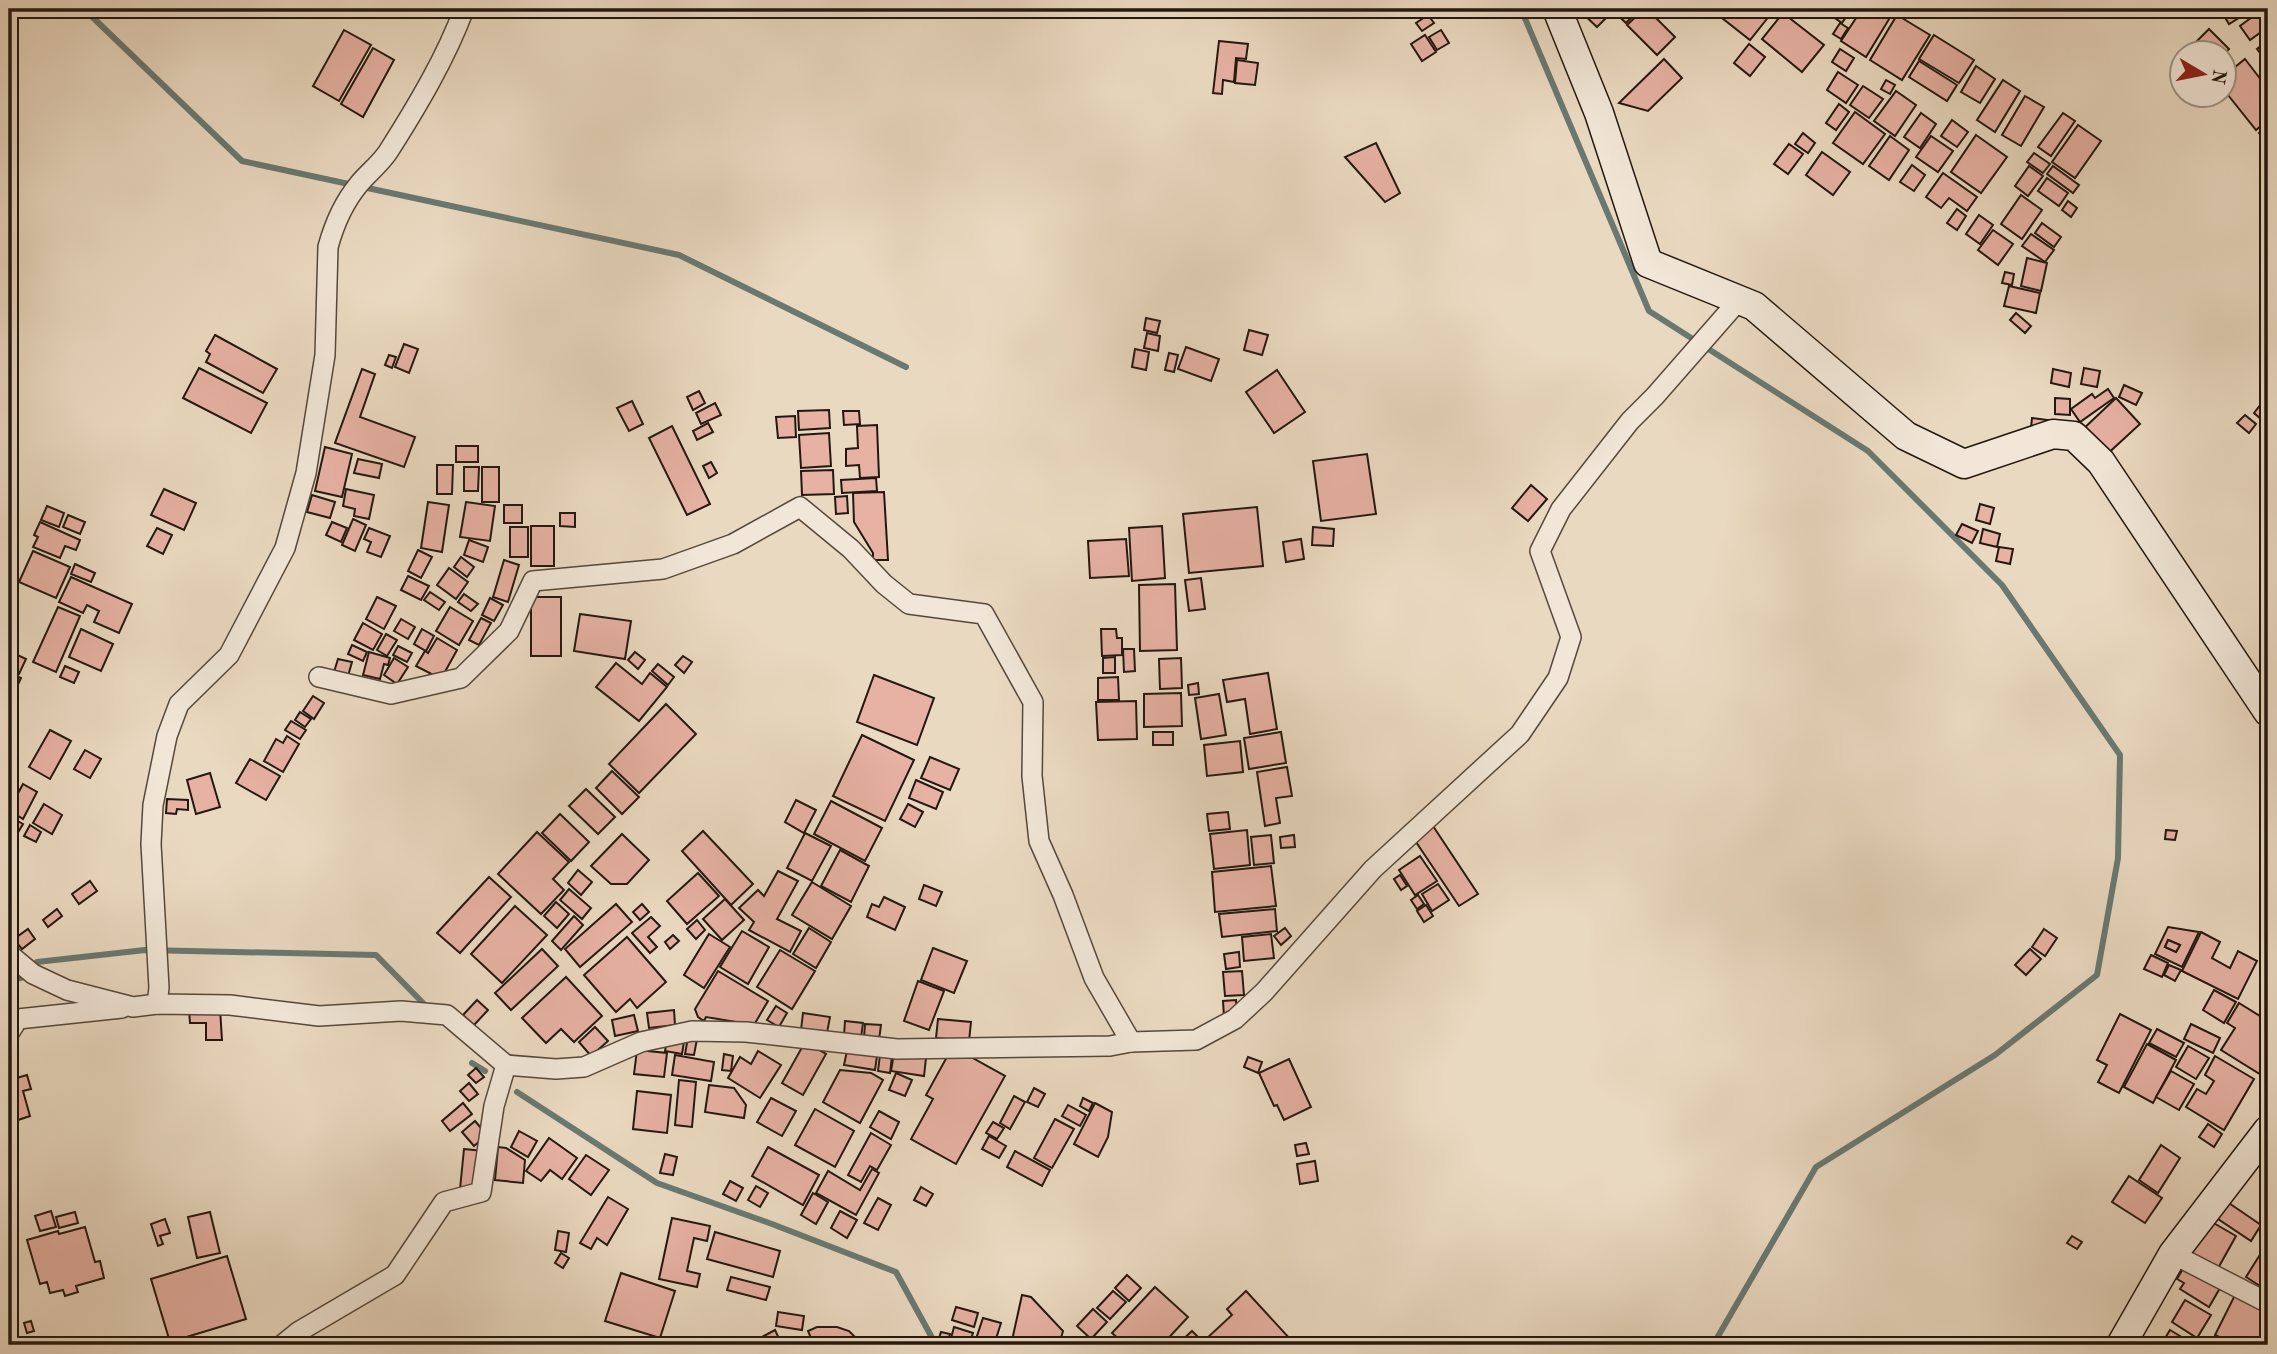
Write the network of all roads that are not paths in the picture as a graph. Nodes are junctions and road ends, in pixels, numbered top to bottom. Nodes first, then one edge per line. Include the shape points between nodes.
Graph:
1 (464, 9) edge
2 (1557, 9) edge
3 (1739, 300) junction
4 (319, 677) dead end
5 (2268, 712) edge
6 (9, 954) edge
7 (157, 1003) junction
8 (133, 1007) junction
9 (9, 1033) edge
10 (1132, 1042) junction
11 (506, 1065) junction
12 (2268, 1130) edge
13 (2173, 1254) junction
14 (2268, 1303) edge
15 (282, 1345) edge
16 (2121, 1345) edge

1 - 7 street via 398,135 357,186 331,234 322,380 306,473 285,548 229,655 179,704 167,736 153,806 151,844
2 - 3 street via 1599,113 1648,263
3 - 5 street via 1754,306 1906,436 1964,464 2053,434 2074,436 2101,462
3 - 10 street via 1630,421 1561,509 1539,551 1571,637 1558,678 1520,734 1373,869 1235,1019 1196,1040
4 - 10 street via 391,694 461,678 509,631 533,581 663,569 733,544 800,507 909,604 984,614 1033,702 1032,776 1039,841 1094,978
6 - 8 street via 33,974 66,990
7 - 8 street
7 - 11 street via 230,1005 319,1016 447,1015
8 - 9 street via 18,1019
10 - 11 street via 897,1049 746,1032 692,1031 640,1042 584,1067
11 - 15 street via 494,1106 481,1192 444,1202 395,1275
12 - 13 street
13 - 14 street
13 - 16 street

